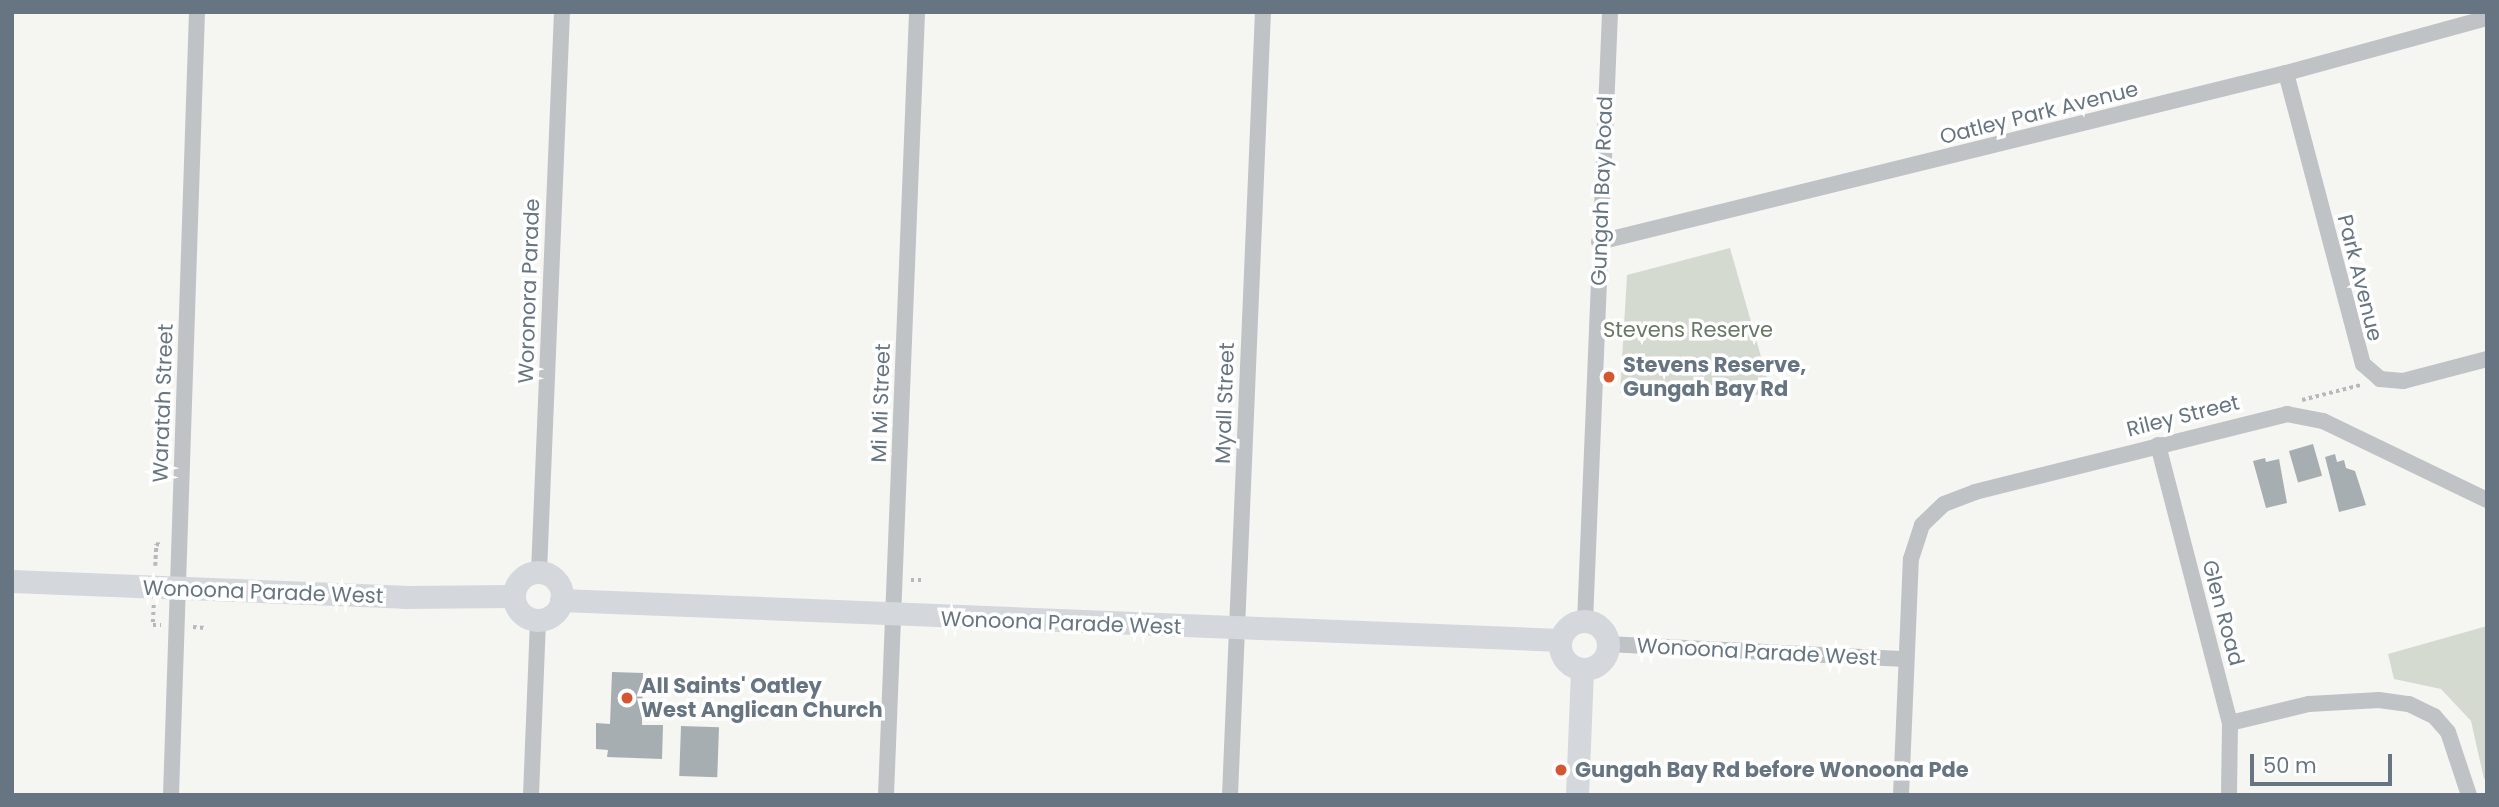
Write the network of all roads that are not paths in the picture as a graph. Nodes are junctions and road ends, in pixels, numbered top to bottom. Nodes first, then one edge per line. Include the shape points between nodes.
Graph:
1 (197, 12) edge
2 (562, 12) edge
3 (917, 12) edge
4 (1263, 12) edge
5 (1609, 12) edge
6 (2487, 18) edge
7 (2286, 73) junction
8 (1599, 242) junction
9 (2487, 359) edge
10 (2158, 445) junction
11 (2487, 500) edge
12 (539, 572) junction
13 (12, 581) edge
14 (178, 589) junction
15 (514, 596) junction
16 (561, 600) junction
17 (893, 616) junction
18 (538, 620) junction
19 (1585, 622) junction
20 (1236, 629) junction
21 (1560, 640) junction
22 (1607, 644) junction
23 (1906, 659) junction
24 (1582, 669) junction
25 (2230, 723) junction
26 (171, 795) edge
27 (531, 795) edge
28 (886, 795) edge
29 (1230, 795) edge
30 (1577, 795) edge
31 (1901, 795) edge
32 (2229, 795) edge
33 (2469, 795) edge

1 - 14 street, Waratah Street
2 - 12 street, Woronora Parade
3 - 17 street, Mi Mi Street
4 - 20 street, Myall Street
5 - 8 street, Gungah Bay Road
6 - 7 street, Oatley Park Avenue
7 - 8 street, Oatley Park Avenue
7 - 9 street, Park Avenue via 2359,356 2380,379 2403,381
8 - 19 street, Gungah Bay Road
10 - 11 street, Riley Street via 2297,414 2323,421
10 - 23 street, Riley Street via 1958,497 1936,509 1922,525 1911,558
10 - 25 street, Glen Road
12 - 15 street via 519,582
12 - 16 street via 559,584
13 - 14 street, Wonoona Parade West
14 - 15 street, Wonoona Parade West
14 - 26 street, Waratah Street
15 - 18 street via 524,615
16 - 17 street, Wonoona Parade West
16 - 18 street via 556,612
17 - 20 street, Wonoona Parade West
17 - 28 street, Mi Mi Street
18 - 27 street
19 - 21 street via 1567,629
19 - 22 street via 1603,631
20 - 21 street, Wonoona Parade West
20 - 29 street, Myall Street
21 - 24 street via 1565,660
22 - 23 street, Wonoona Parade West
22 - 24 street via 1603,660
23 - 31 street, Riley Street
24 - 30 street
25 - 32 street, Glen Road
25 - 33 street via 2309,704 2379,700 2409,704 2434,716 2448,732

